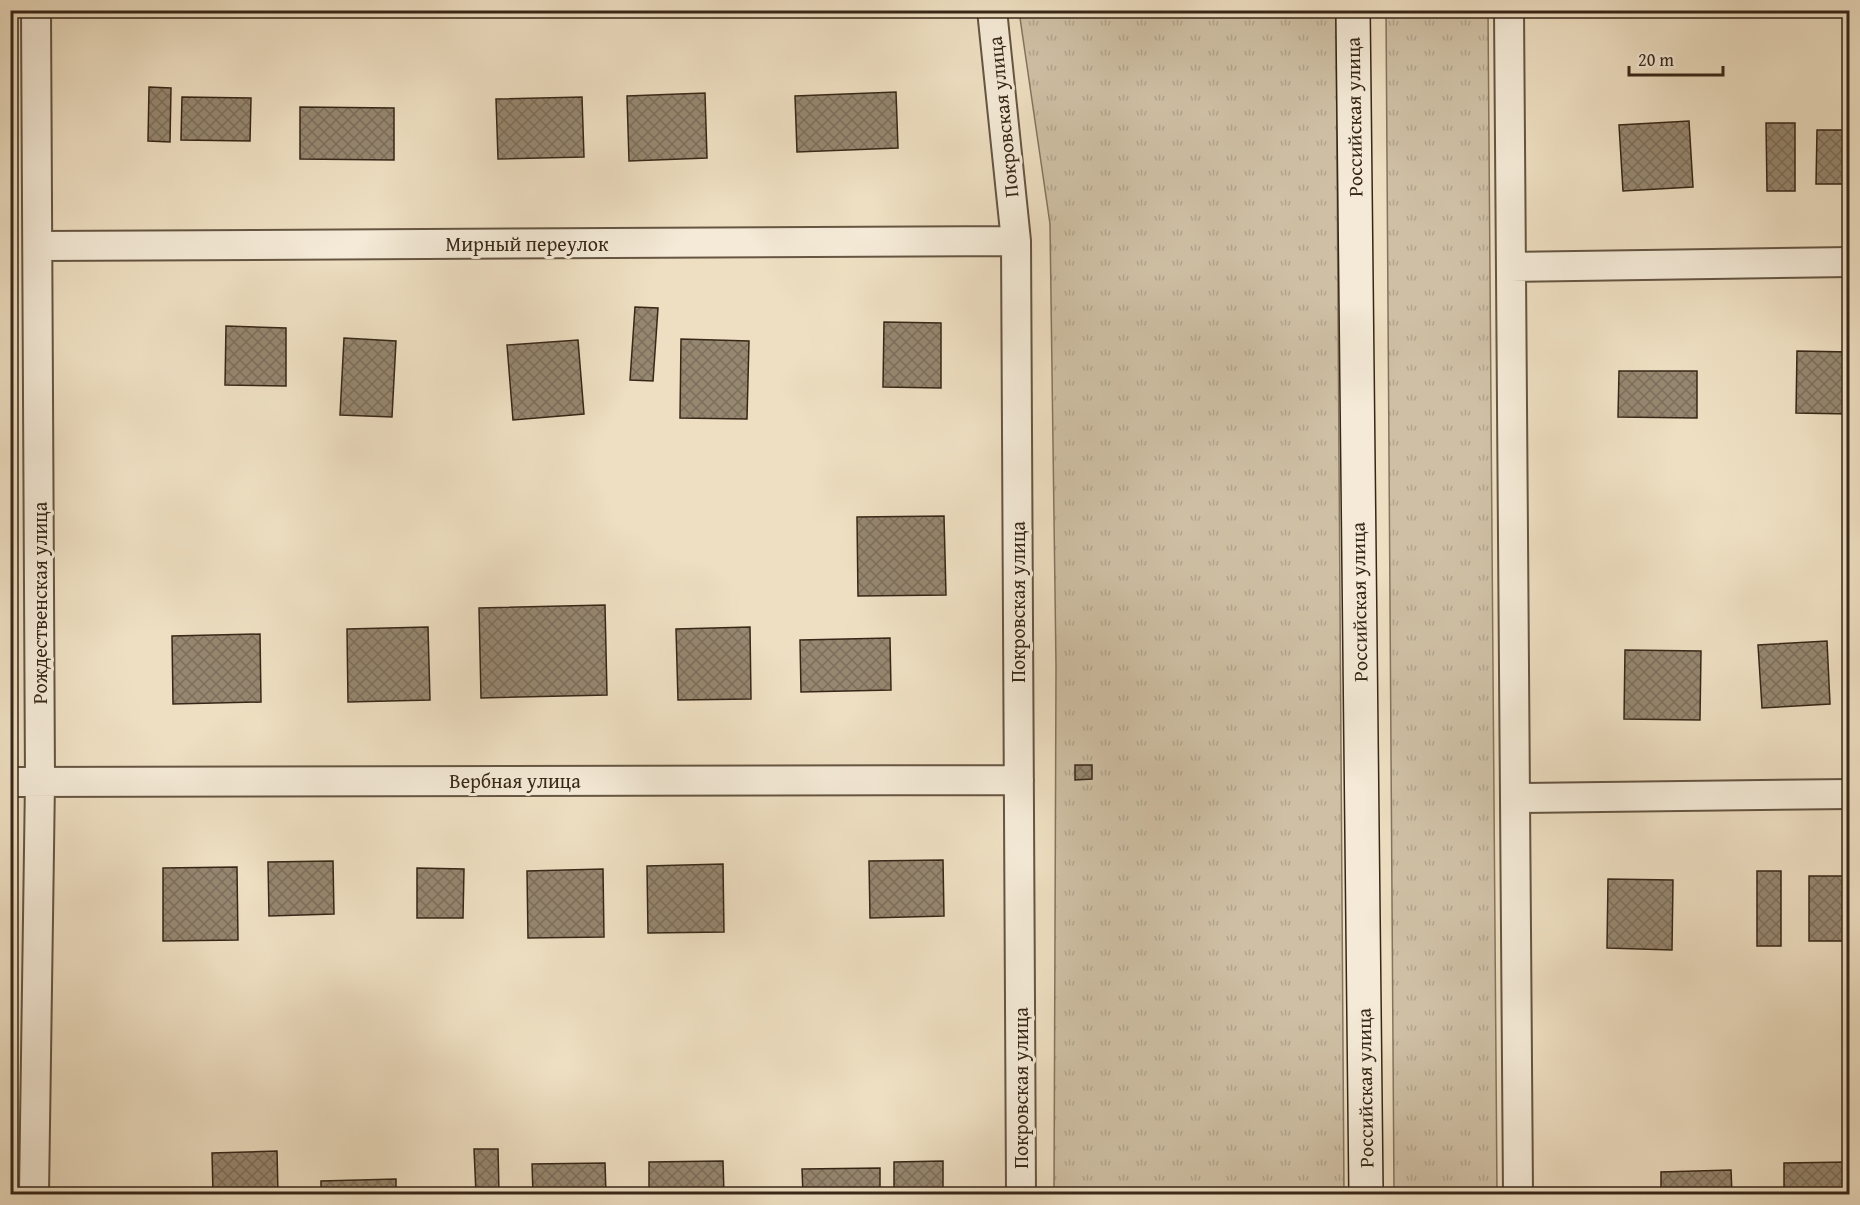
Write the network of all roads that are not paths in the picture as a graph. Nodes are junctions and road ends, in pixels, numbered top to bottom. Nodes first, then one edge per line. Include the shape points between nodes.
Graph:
1 (36, 10) edge
2 (992, 10) edge
3 (1353, 10) edge
4 (1509, 10) edge
5 (1016, 241) junction
6 (39, 246) junction
7 (1850, 262) edge
8 (1511, 267) junction
9 (1019, 780) junction
10 (40, 781) junction
11 (10, 782) edge
12 (1850, 794) edge
13 (1515, 798) junction
14 (34, 1194) edge
15 (1021, 1194) edge
16 (1366, 1194) edge
17 (1518, 1194) edge

1 - 6 street, Рождественская улица
2 - 5 street, Покровская улица
3 - 16 main road, Российская улица
4 - 8 street
5 - 6 street, Мирный переулок
5 - 9 street, Покровская улица
6 - 10 street, Рождественская улица
7 - 8 street
8 - 13 street
9 - 10 street, Вербная улица
9 - 15 street, Покровская улица
10 - 11 street, Вербная улица
10 - 14 street, Рождественская улица
12 - 13 street
13 - 17 street

